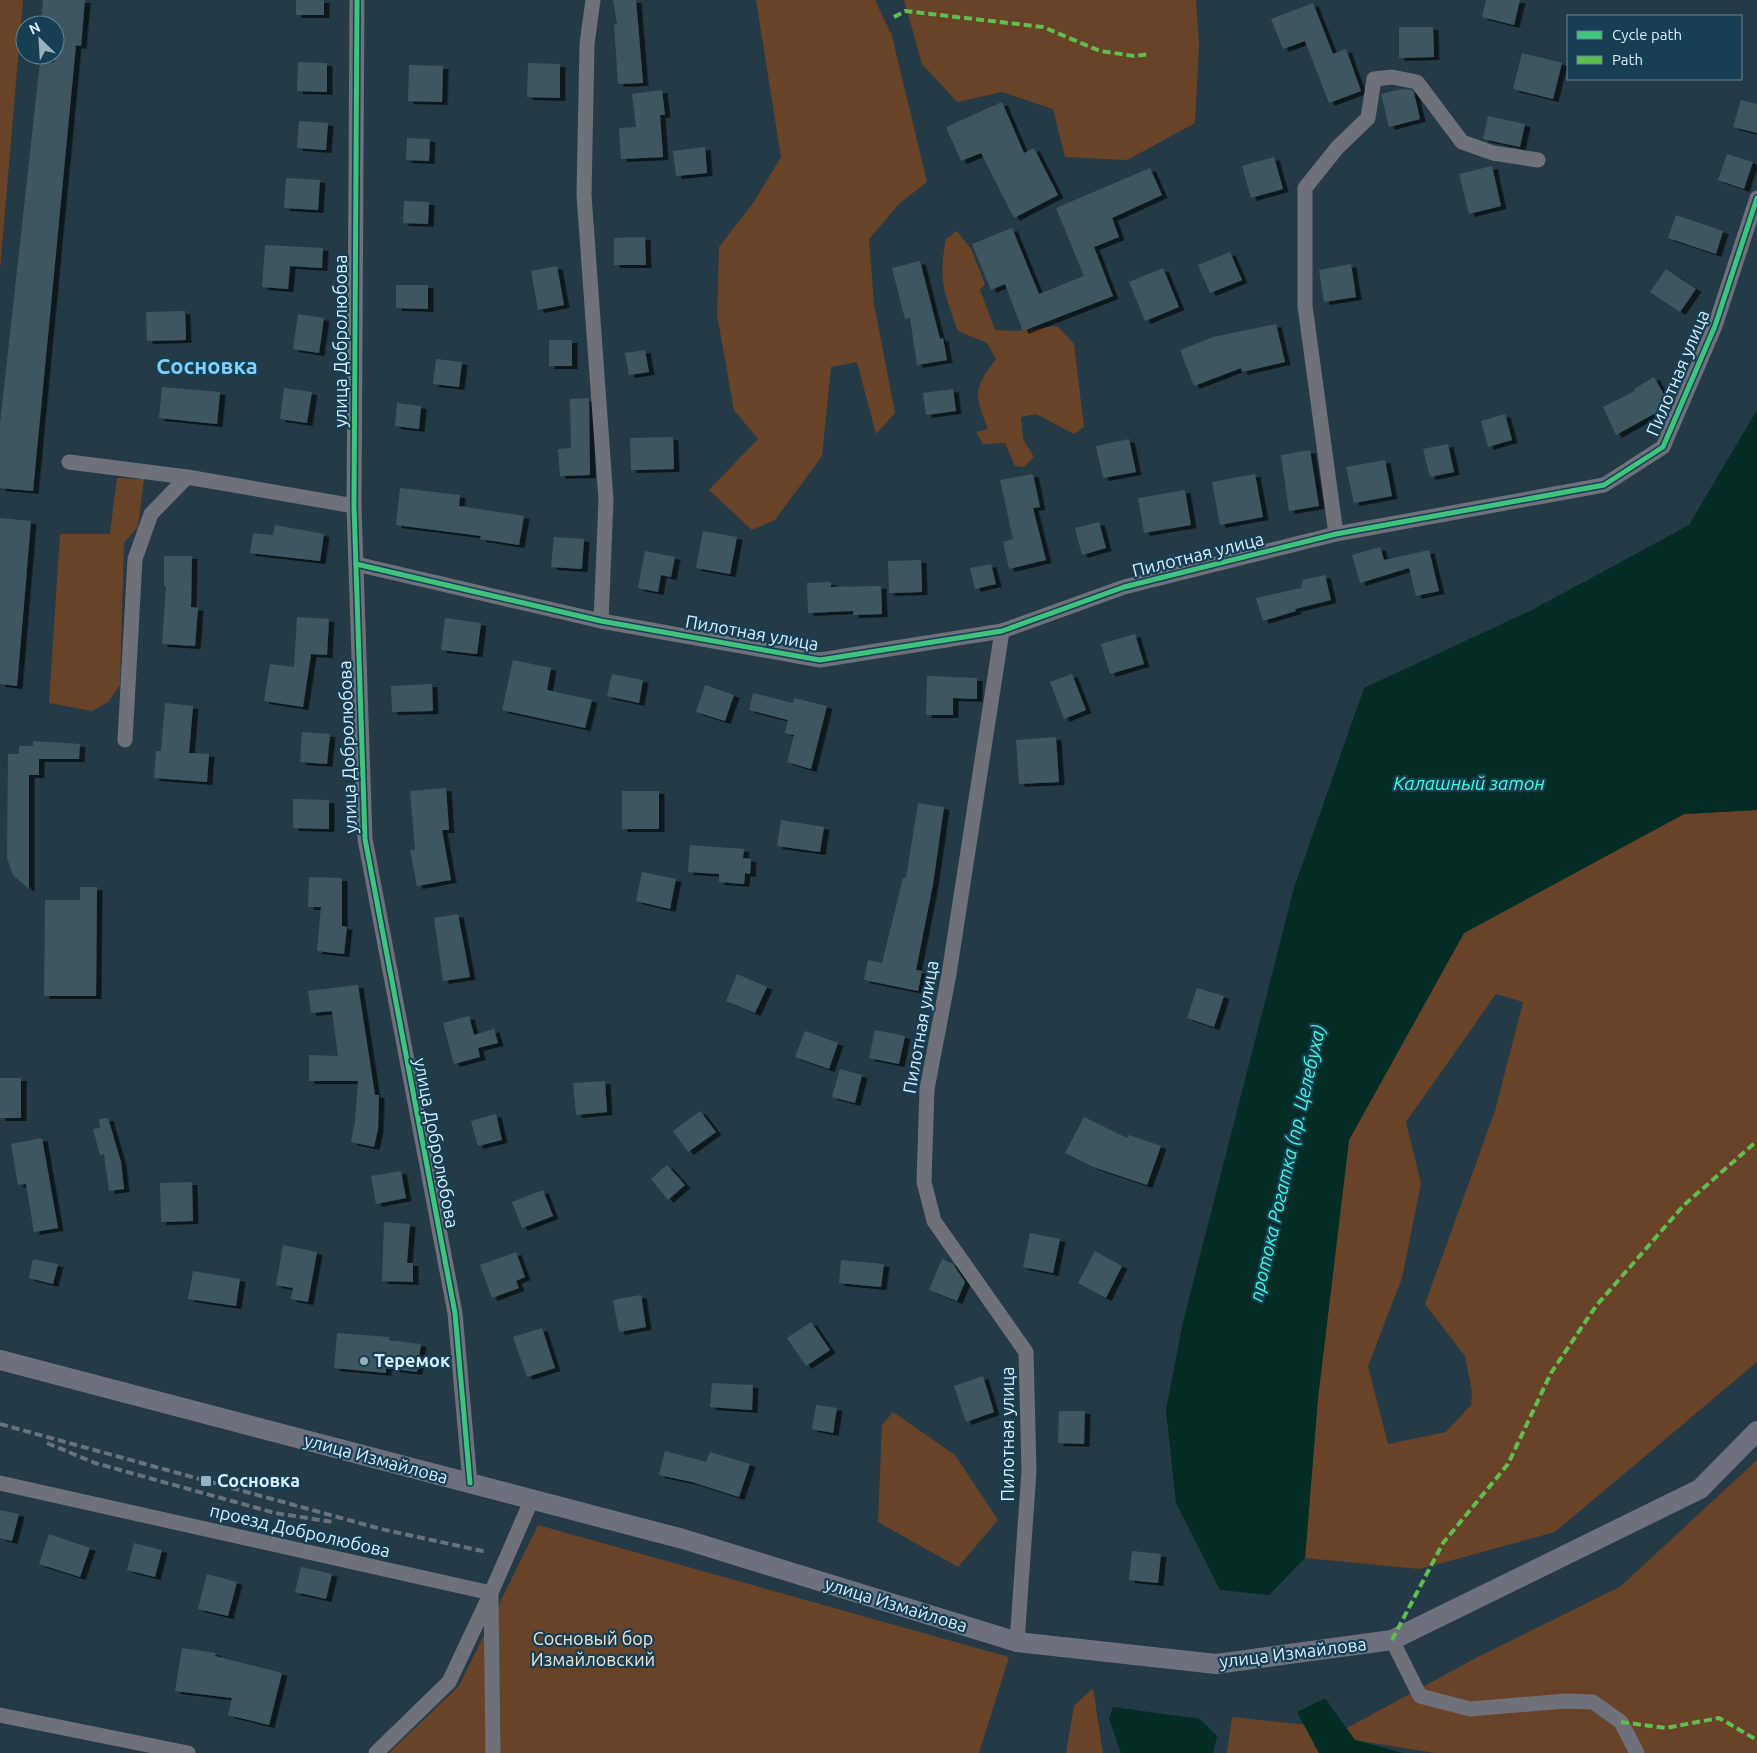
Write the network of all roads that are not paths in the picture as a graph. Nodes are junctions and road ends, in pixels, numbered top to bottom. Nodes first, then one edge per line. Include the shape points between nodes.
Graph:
1 (358, 0) edge
2 (593, 0) edge
3 (1538, 160) dead end
4 (1757, 198) edge
5 (69, 462) dead end
6 (187, 477) junction
7 (354, 506) junction
8 (1336, 534) junction
9 (356, 564) junction
10 (602, 621) junction
11 (1002, 631) junction
12 (125, 740) dead end
13 (0, 1360) edge
14 (1757, 1431) edge
15 (0, 1483) edge
16 (470, 1483) junction
17 (532, 1499) junction
18 (491, 1593) junction
19 (1392, 1640) junction
20 (1017, 1642) junction
21 (0, 1715) edge
22 (188, 1753) edge
23 (376, 1753) edge
24 (493, 1753) edge
25 (1637, 1753) edge

1 - 7 street, улица Добролюбова
2 - 10 street via 587,44 584,195 606,500
3 - 8 street via 1493,153 1462,142 1417,82 1374,79 1368,118 1337,148 1306,188 1305,306
4 - 8 street, Пилотная улица via 1716,326 1663,447 1604,485
5 - 6 street
6 - 7 street
6 - 12 street via 151,514 135,559
7 - 9 street, улица Добролюбова
8 - 11 street, Пилотная улица via 1124,587
9 - 10 street, Пилотная улица
9 - 16 street, улица Добролюбова via 365,839 454,1313
10 - 11 street, Пилотная улица via 820,660
11 - 20 street, Пилотная улица via 949,974 927,1089 924,1182 934,1221 1026,1352 1029,1471
13 - 16 main road, улица Измайлова
14 - 19 main road, улица Измайлова via 1700,1489
15 - 18 street, проезд Добролюбова
16 - 17 main road, улица Измайлова
17 - 18 street
17 - 20 main road, улица Измайлова via 684,1539
18 - 23 street via 449,1682
18 - 24 street
19 - 20 main road, улица Измайлова via 1216,1664
19 - 25 street via 1420,1696 1470,1709 1566,1701 1593,1702 1621,1722
21 - 22 street

